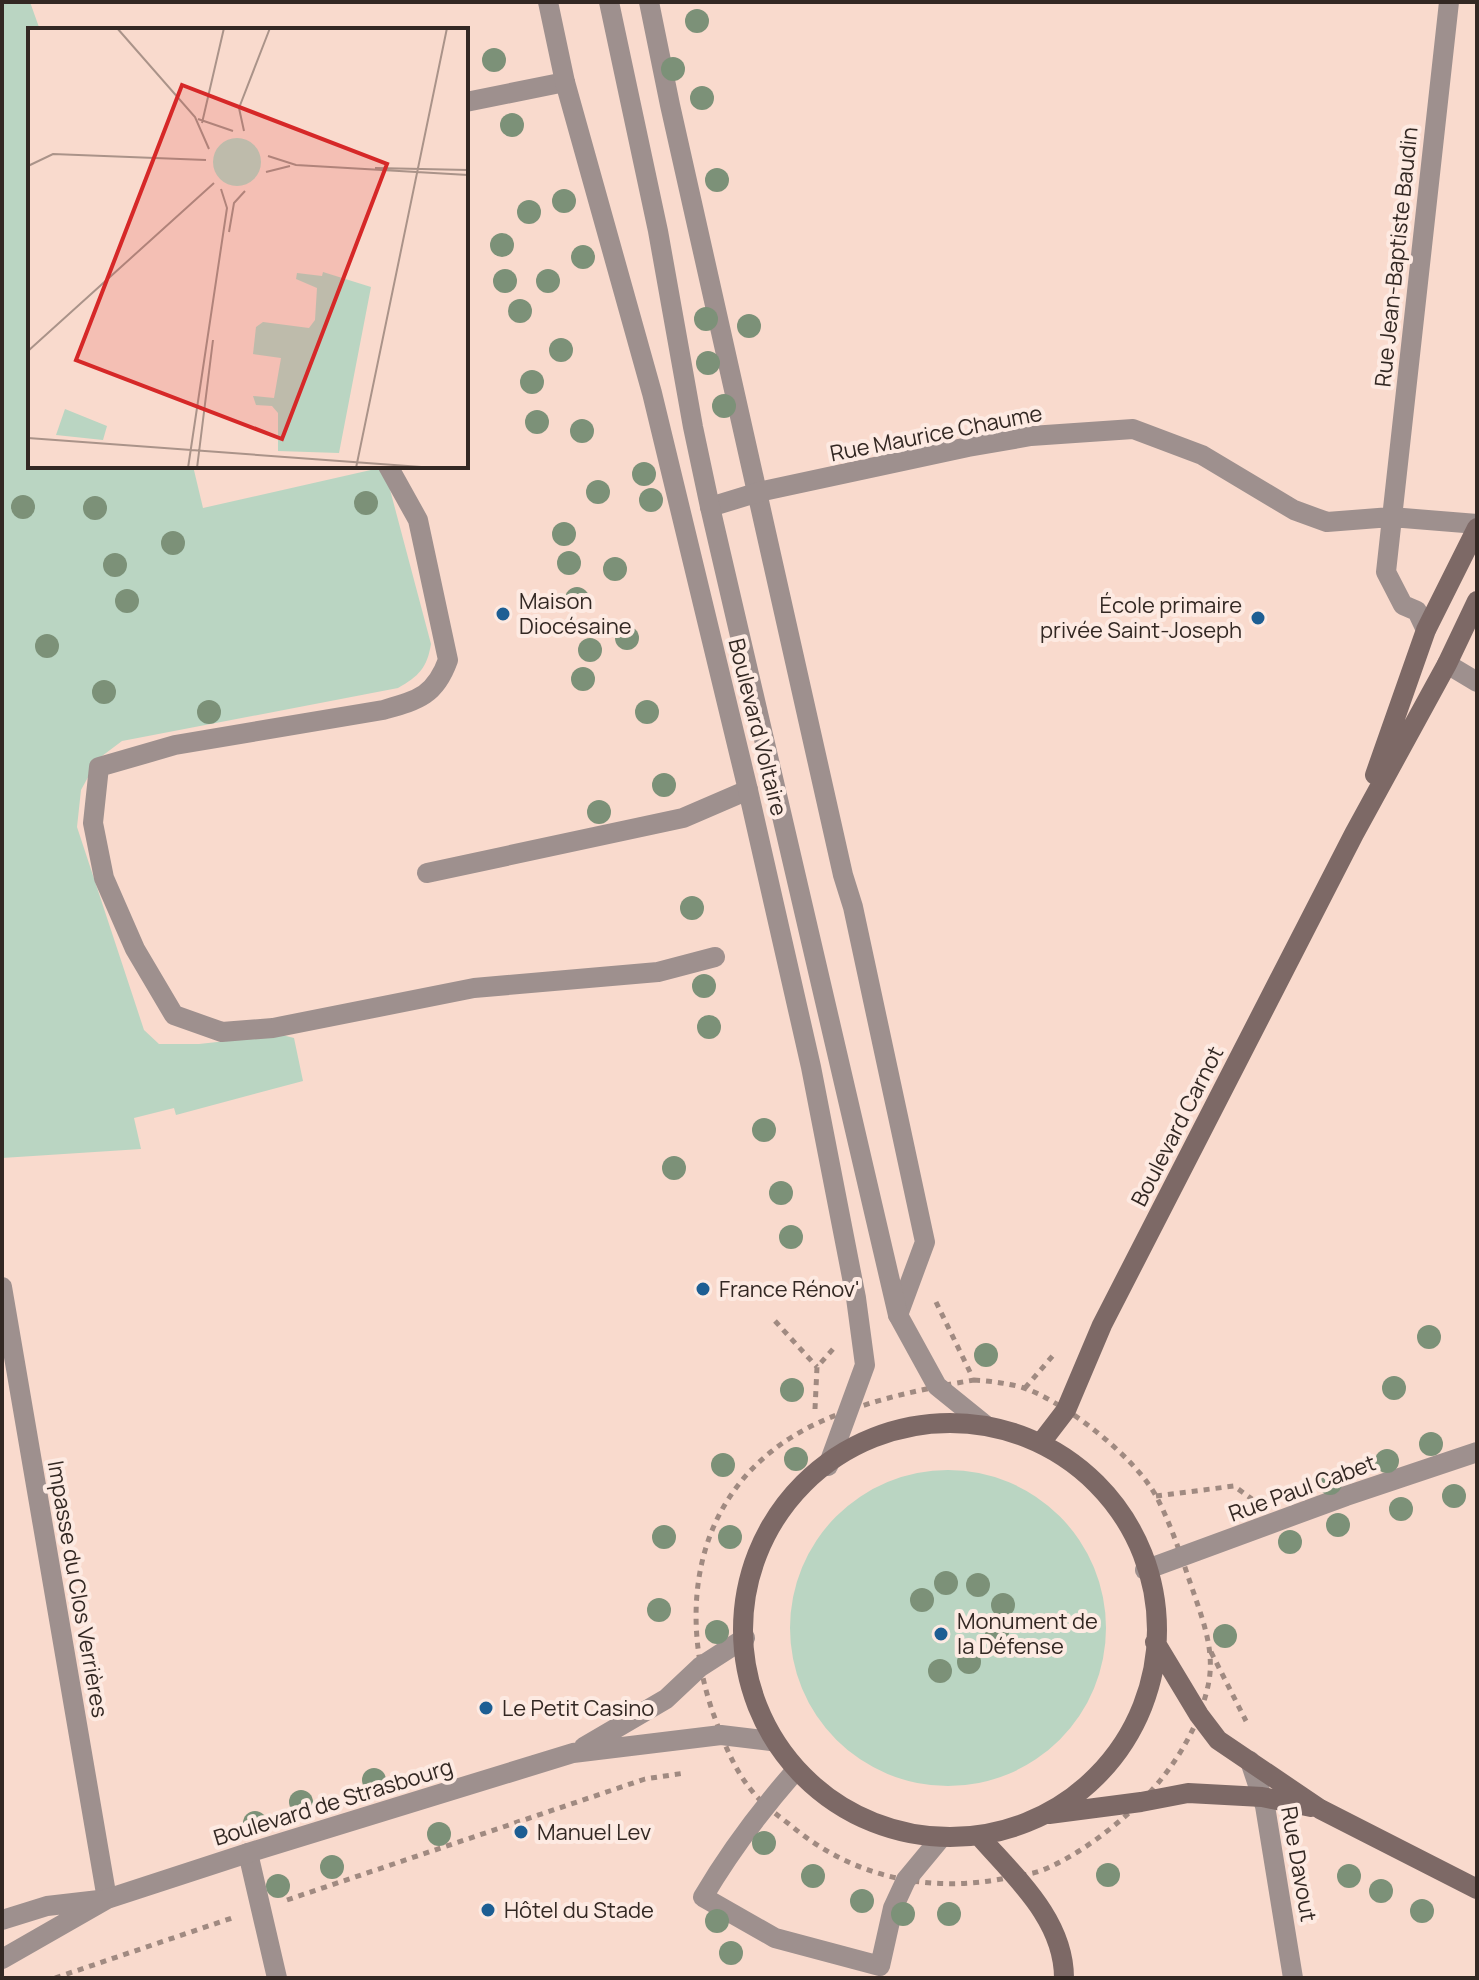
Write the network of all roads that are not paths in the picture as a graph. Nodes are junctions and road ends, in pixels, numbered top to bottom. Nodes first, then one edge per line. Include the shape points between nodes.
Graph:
1 (548, 2) edge
2 (609, 2) edge
3 (649, 2) edge
4 (1449, 2) edge
5 (565, 82) junction
6 (468, 102) edge
7 (389, 468) edge
8 (759, 492) junction
9 (710, 507) junction
10 (1391, 517) junction
11 (1477, 526) edge
12 (1477, 601) edge
13 (1426, 630) junction
14 (1447, 664) junction
15 (1477, 682) edge
16 (748, 790) junction
17 (1354, 834) junction
18 (427, 873) dead end
19 (715, 957) dead end
20 (2, 1287) edge
21 (898, 1315) junction
22 (984, 1424) junction
23 (1043, 1440) junction
24 (1477, 1452) edge
25 (828, 1466) junction
26 (1145, 1570) junction
27 (745, 1638) junction
28 (1155, 1642) junction
29 (771, 1741) junction
30 (573, 1753) junction
31 (1250, 1761) junction
32 (796, 1770) junction
33 (1262, 1797) junction
34 (1320, 1809) junction
35 (1049, 1814) junction
36 (980, 1837) junction
37 (940, 1839) junction
38 (248, 1853) junction
39 (1477, 1889) edge
40 (107, 1899) junction
41 (2, 1920) edge
42 (2, 1959) edge
43 (277, 1978) edge
44 (1064, 1978) edge
45 (1293, 1978) edge

1 - 5 street, Boulevard Voltaire
2 - 9 street, Boulevard Voltaire
3 - 8 street
4 - 10 street, Rue Jean-Baptiste Baudin
5 - 6 street
5 - 16 street, Boulevard Voltaire via 652,393
7 - 19 street via 418,520 448,660 440,682 410,702 383,710 175,745 99,767 93,823 104,878 135,949 174,1015 222,1032 273,1028 474,988 658,972
8 - 9 street, Rue Maurice Chaume
8 - 10 street, Rue Maurice Chaume via 1031,436 1133,429 1202,455 1294,510 1327,522
8 - 21 street via 925,1242
9 - 21 street, Boulevard Voltaire
10 - 11 street, Rue Maurice Chaume
10 - 13 street via 1386,572 1403,605 1417,611
11 - 13 main road, Boulevard Carnot
12 - 14 main road, Boulevard Carnot
13 - 17 main road, Boulevard Carnot
14 - 15 street
14 - 17 main road, Boulevard Carnot
16 - 18 street via 683,818
16 - 25 street, Boulevard Voltaire via 811,1067 865,1365
17 - 23 main road, Boulevard Carnot via 1102,1325 1066,1410
20 - 40 street, Impasse du Clos Verrières
21 - 22 street, Boulevard Voltaire via 937,1386
22 - 23 main road via 1016,1428
22 - 25 main road via 943,1422 909,1430
23 - 26 main road via 1109,1493 1132,1529
24 - 26 street, Rue Paul Cabet
25 - 27 main road via 784,1503 765,1532 744,1603
26 - 28 main road
27 - 29 main road via 758,1709
27 - 30 street via 700,1667 666,1699
28 - 31 main road via 1218,1740
28 - 35 main road via 1141,1708 1115,1754
29 - 30 street via 721,1735
29 - 32 main road
30 - 38 street, Boulevard de Strasbourg
31 - 33 street, Rue Davout
31 - 34 main road
32 - 37 main road via 834,1801 878,1825
32 - 37 street via 728,1855 703,1897 775,1938 880,1966 893,1908 906,1880
33 - 34 main road
33 - 35 main road via 1188,1793
33 - 45 street, Rue Davout
34 - 39 main road
35 - 36 main road
36 - 37 main road
36 - 44 main road via 1036,1901 1057,1936
38 - 40 street, Boulevard de Strasbourg
38 - 43 street
40 - 41 street, Boulevard de Strasbourg via 47,1906
40 - 42 street, Boulevard de Strasbourg

